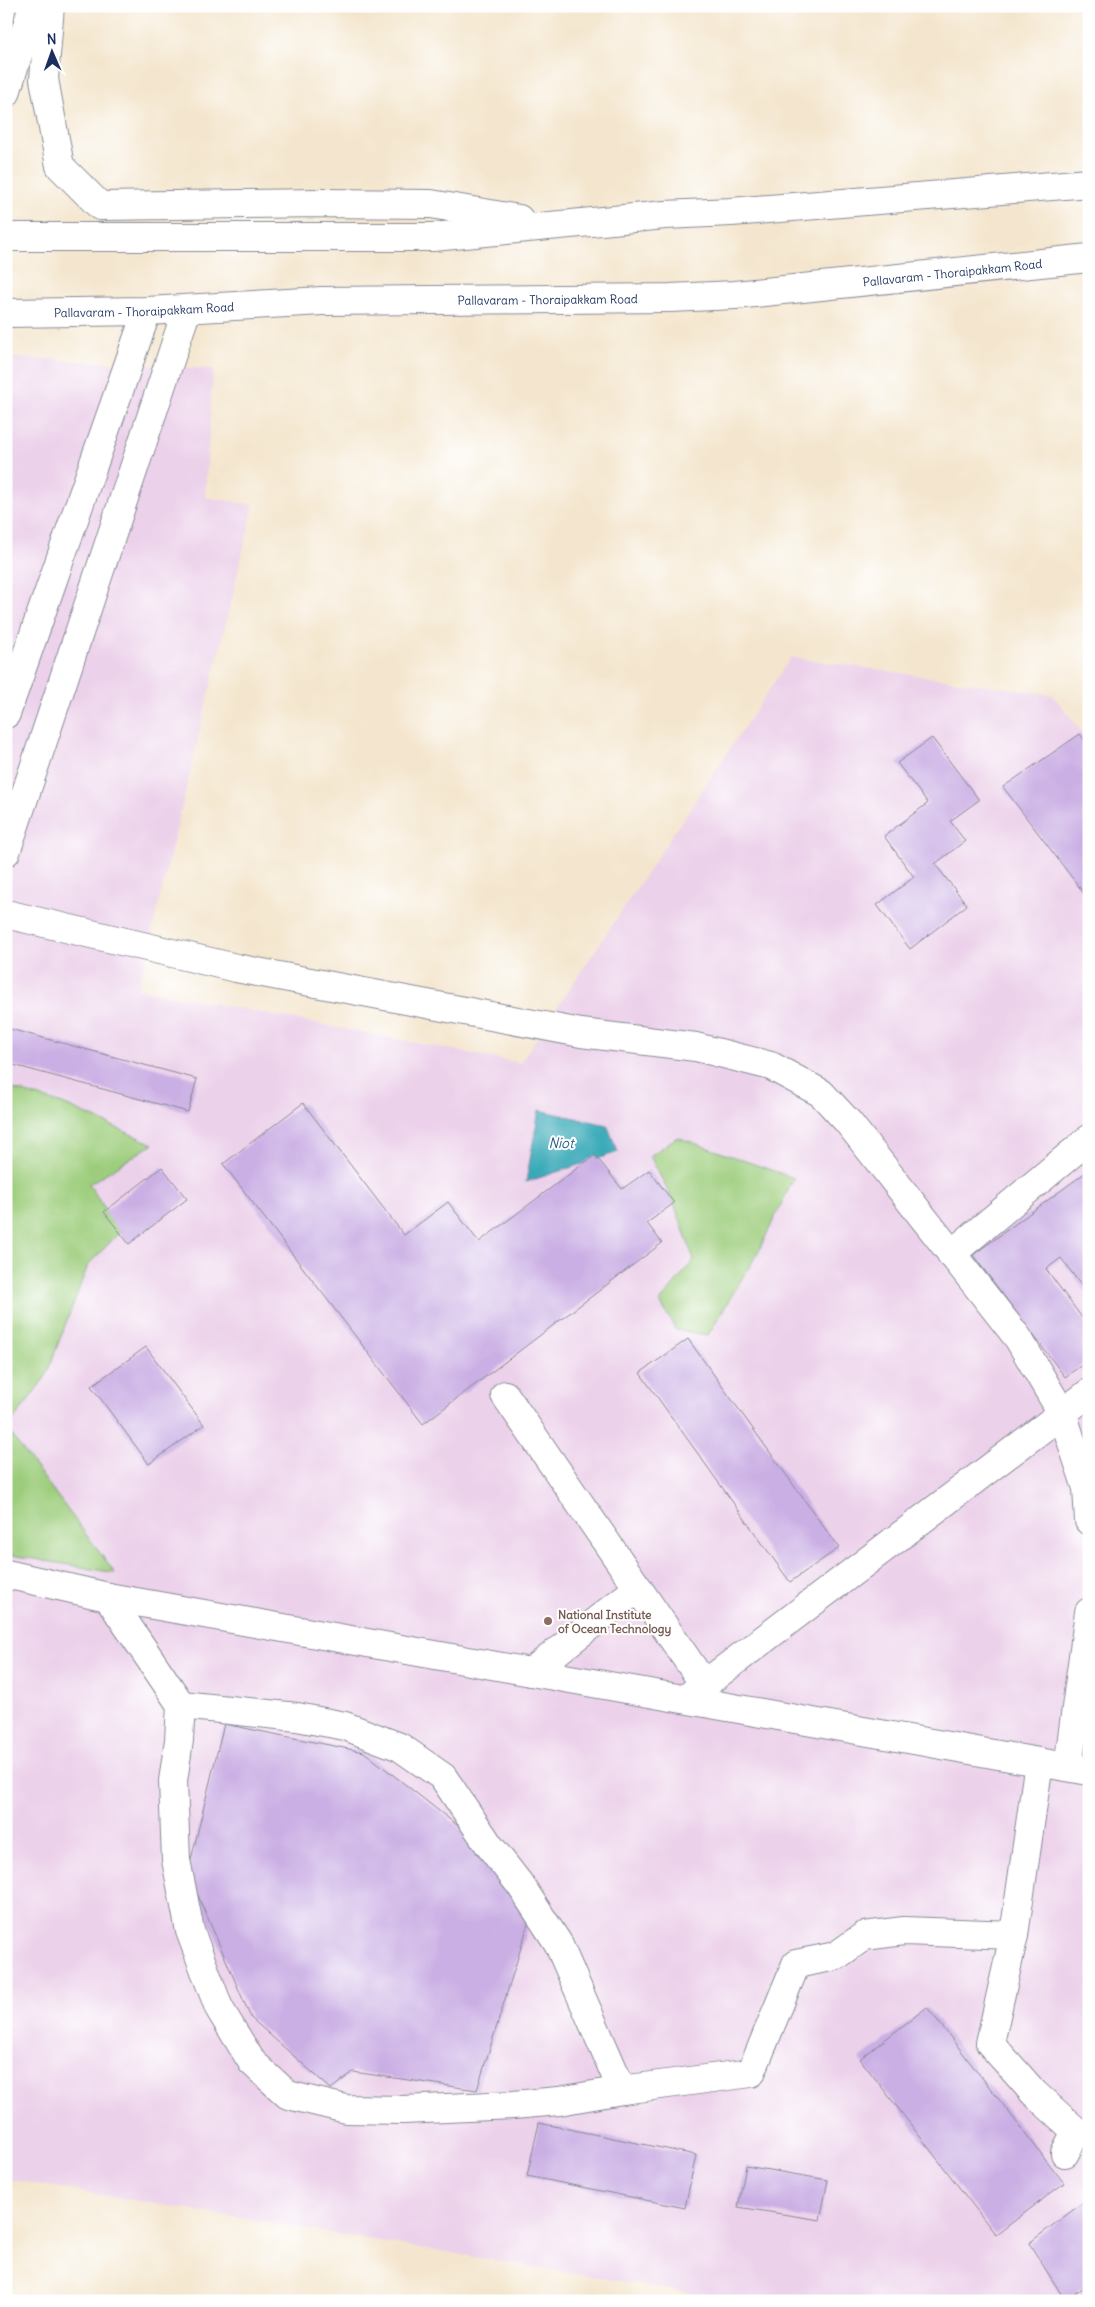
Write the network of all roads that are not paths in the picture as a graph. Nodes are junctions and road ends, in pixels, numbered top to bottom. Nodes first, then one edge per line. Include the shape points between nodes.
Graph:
1 (33, 6) edge
2 (50, 6) edge
3 (6, 93) edge
4 (1089, 183) edge
5 (554, 226) junction
6 (6, 237) edge
7 (1089, 258) edge
8 (187, 309) junction
9 (147, 311) junction
10 (6, 313) edge
11 (6, 714) edge
12 (6, 852) edge
13 (6, 914) edge
14 (1089, 1139) edge
15 (951, 1254) junction
16 (1089, 1393) edge
17 (505, 1396) dead end
18 (1062, 1414) junction
19 (1089, 1521) edge
20 (6, 1574) edge
21 (638, 1588) junction
22 (108, 1597) junction
23 (1089, 1612) edge
24 (531, 1672) junction
25 (694, 1691) junction
26 (181, 1705) junction
27 (1039, 1762) junction
28 (1078, 1769) edge
29 (1014, 1935) junction
30 (622, 2090) junction
31 (1065, 2153) dead end

1 - 3 main road
2 - 5 main road via 44,80 60,166 100,206 320,202 431,204
4 - 5 main road
5 - 6 main road via 433,237
7 - 8 main road, Pallavaram - Thoraipakkam Road via 734,295 322,300
8 - 9 main road, Pallavaram - Thoraipakkam Road
8 - 12 main road
9 - 10 main road, Pallavaram - Thoraipakkam Road
9 - 11 main road
13 - 15 main road via 236,968 581,1033 696,1047 771,1066 821,1093 848,1122
14 - 15 main road
15 - 18 main road via 1018,1338
16 - 18 main road
17 - 21 main road
18 - 19 main road via 1087,1488
18 - 25 main road
20 - 22 main road
21 - 24 main road
21 - 25 main road
22 - 24 main road
22 - 26 main road
23 - 28 main road
24 - 25 main road
25 - 27 main road
26 - 30 main road via 297,1716 345,1726 400,1747 443,1777 558,1943
26 - 30 main road via 173,1782 176,1860 190,1931 219,2008 252,2062 288,2095 346,2109 403,2110 550,2102
27 - 28 main road
27 - 29 main road
29 - 30 main road via 904,1931 864,1936 836,1956 796,1964 751,2073
29 - 31 main road via 990,2042 1034,2093 1076,2131

